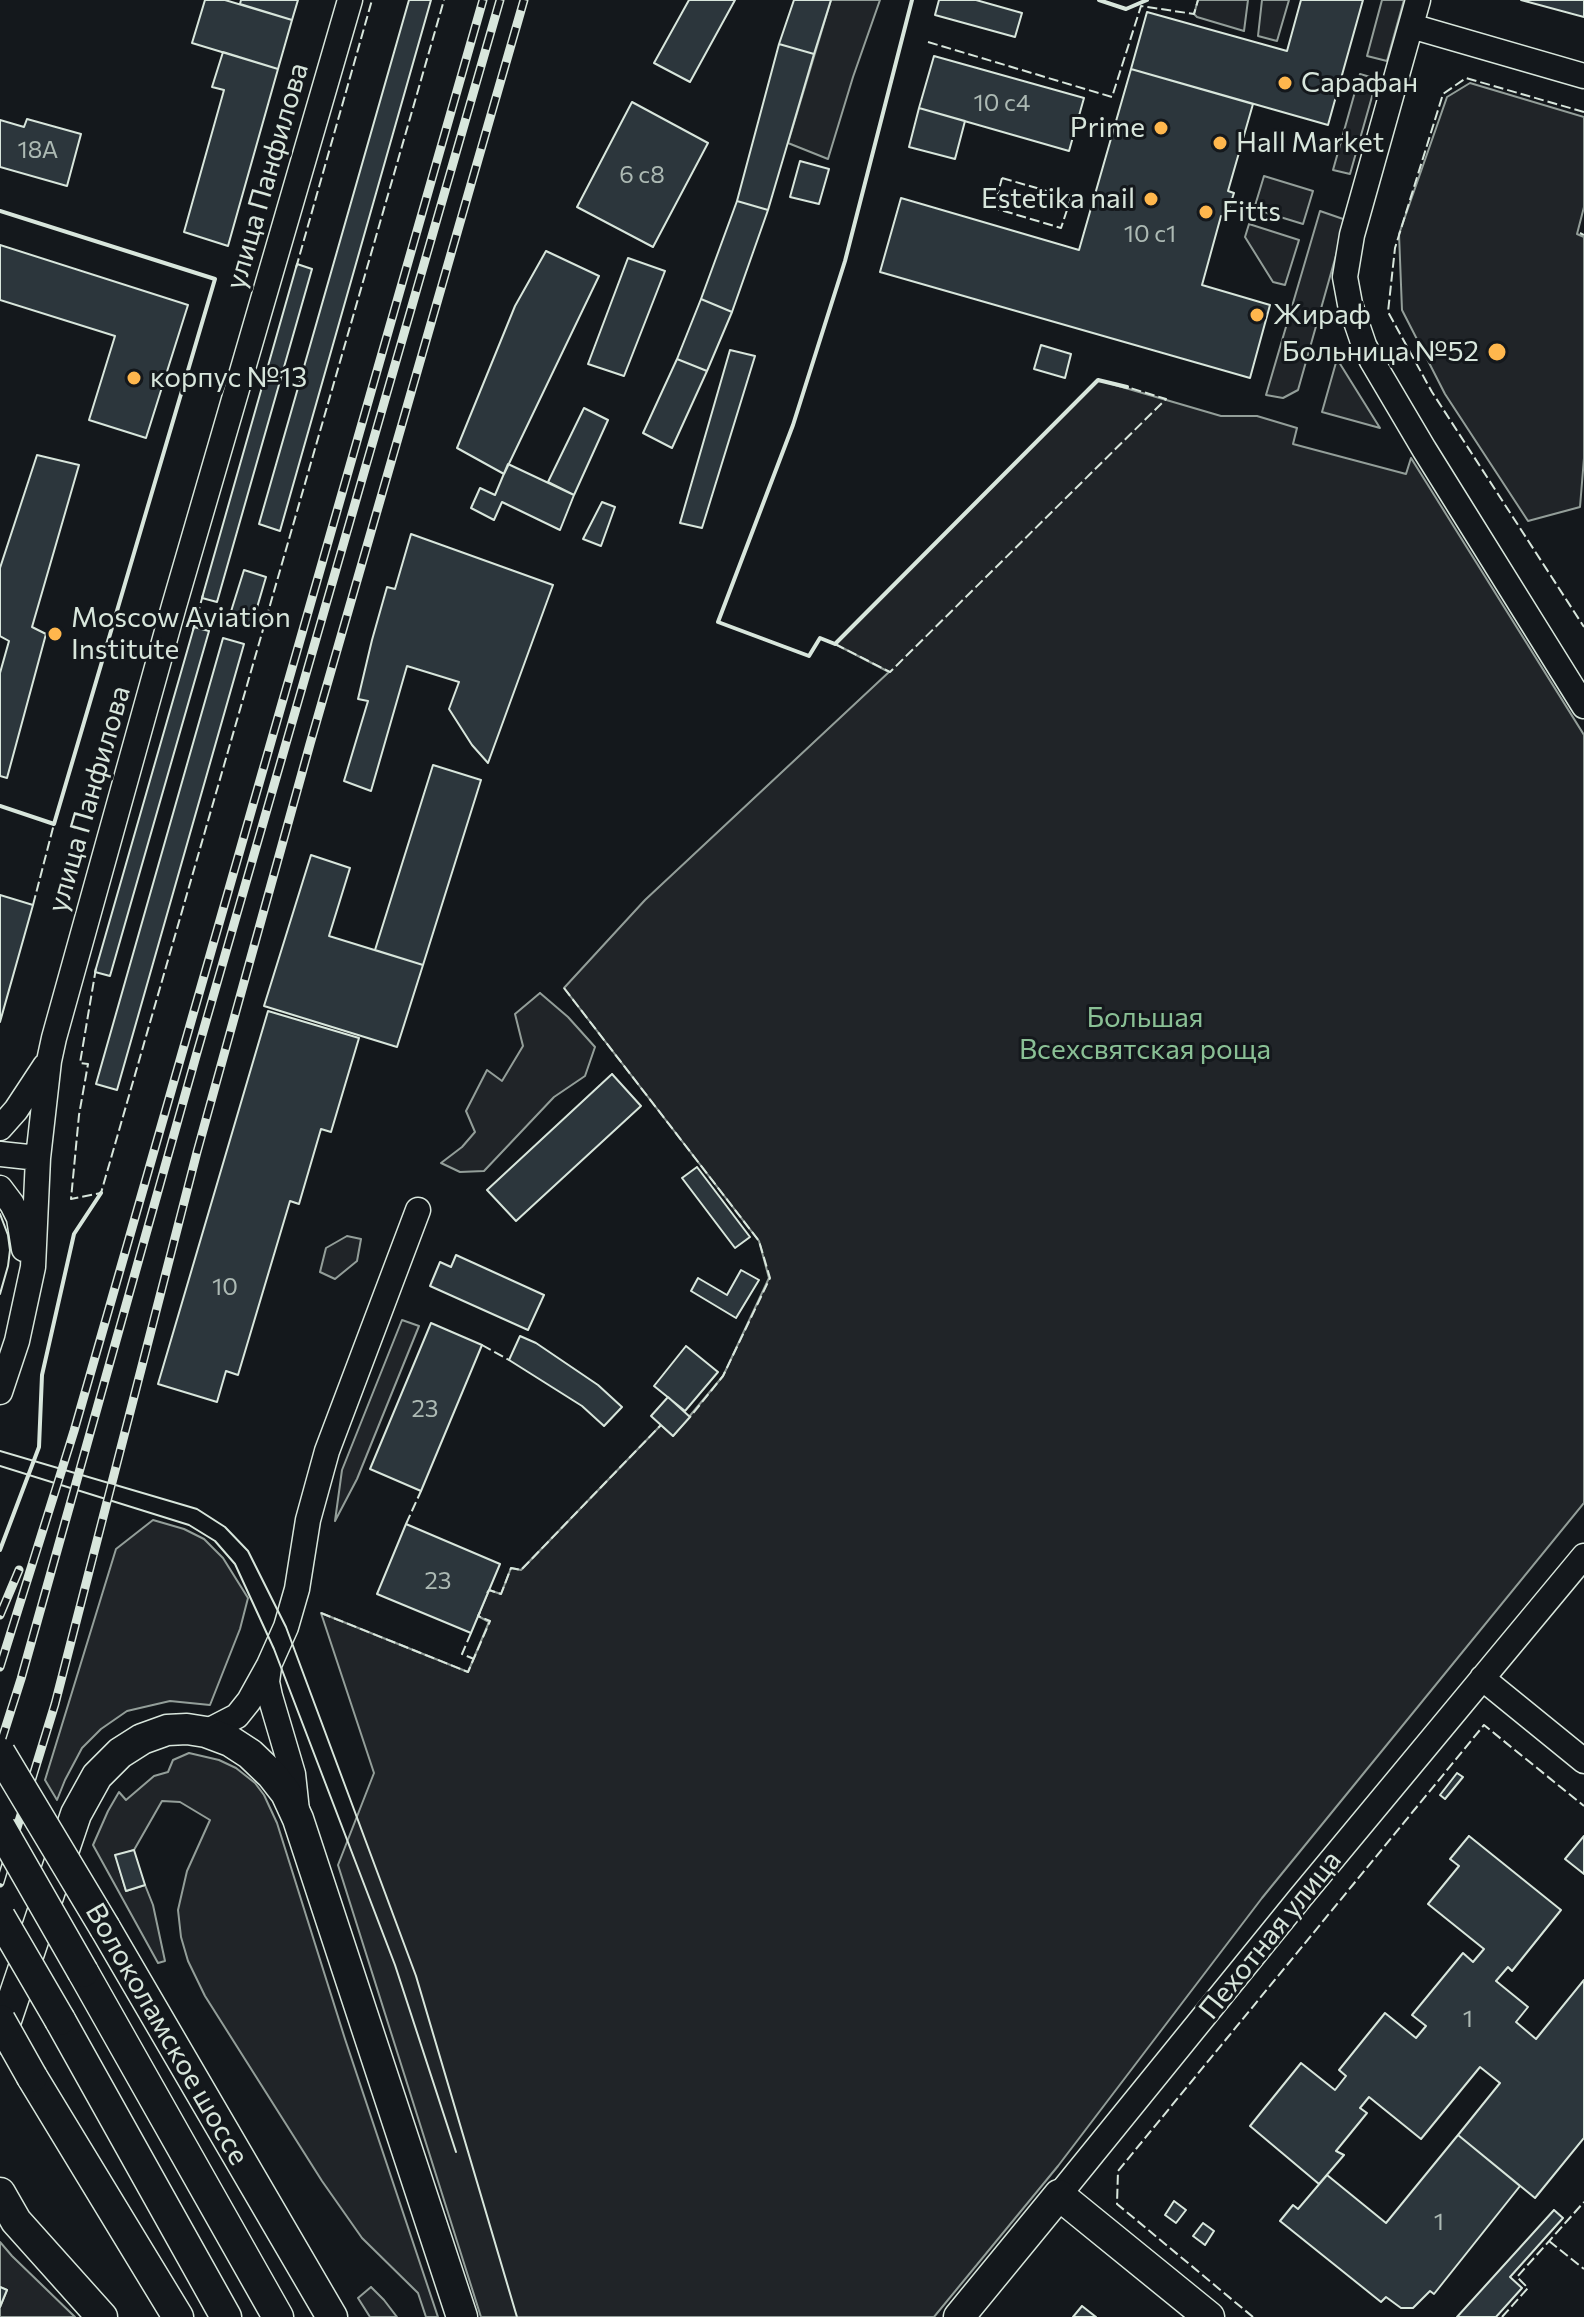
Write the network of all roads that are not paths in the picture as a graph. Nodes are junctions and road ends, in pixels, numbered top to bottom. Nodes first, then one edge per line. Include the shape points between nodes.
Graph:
1 (350, 0) edge
2 (1418, 0) edge
3 (1411, 26) junction
4 (1584, 76) edge
5 (1584, 706) edge
6 (49, 1061) junction
7 (0, 1128) edge
8 (0, 1154) edge
9 (38, 1158) junction
10 (0, 1188) edge
11 (418, 1210) dead end
12 (27, 1287) junction
13 (0, 1392) edge
14 (1584, 1556) edge
15 (269, 1665) junction
16 (1482, 1678) junction
17 (206, 1732) junction
18 (0, 1753) edge
19 (1584, 1761) edge
20 (298, 1819) junction
21 (0, 1827) edge
22 (0, 1917) edge
23 (0, 2020) edge
24 (0, 2038) edge
25 (0, 2193) edge
26 (1059, 2195) junction
27 (460, 2314) edge
28 (102, 2317) edge
29 (178, 2317) edge
30 (226, 2317) edge
31 (278, 2317) edge
32 (332, 2317) edge
33 (959, 2317) edge
34 (1209, 2317) edge

1 - 6 street, улица Панфилова
2 - 3 street
3 - 4 street
3 - 5 street via 1352,235 1345,277 1350,304 1372,361
6 - 7 street
6 - 9 street, улица Панфилова
8 - 9 street
9 - 12 street, улица Панфилова via 36,1234
10 - 12 street via 23,1232
11 - 15 street via 327,1451 294,1601
12 - 13 street, улица Панфилова
14 - 16 street, Пехотная улица
15 - 17 street via 237,1716
15 - 20 street via 267,1682 293,1774
16 - 19 street
16 - 26 street, Пехотная улица
17 - 20 main road via 230,1741 261,1764 286,1793
17 - 24 main road via 167,1730 142,1739 97,1776 76,1814
18 - 32 main road, Волоколамское шоссе, bridge
20 - 27 main road
21 - 31 main road, Волоколамское шоссе, bridge
22 - 30 main road, bridge
23 - 29 main road, bridge
25 - 28 main road via 16,2221
26 - 33 main road, Пехотная улица
26 - 34 main road

